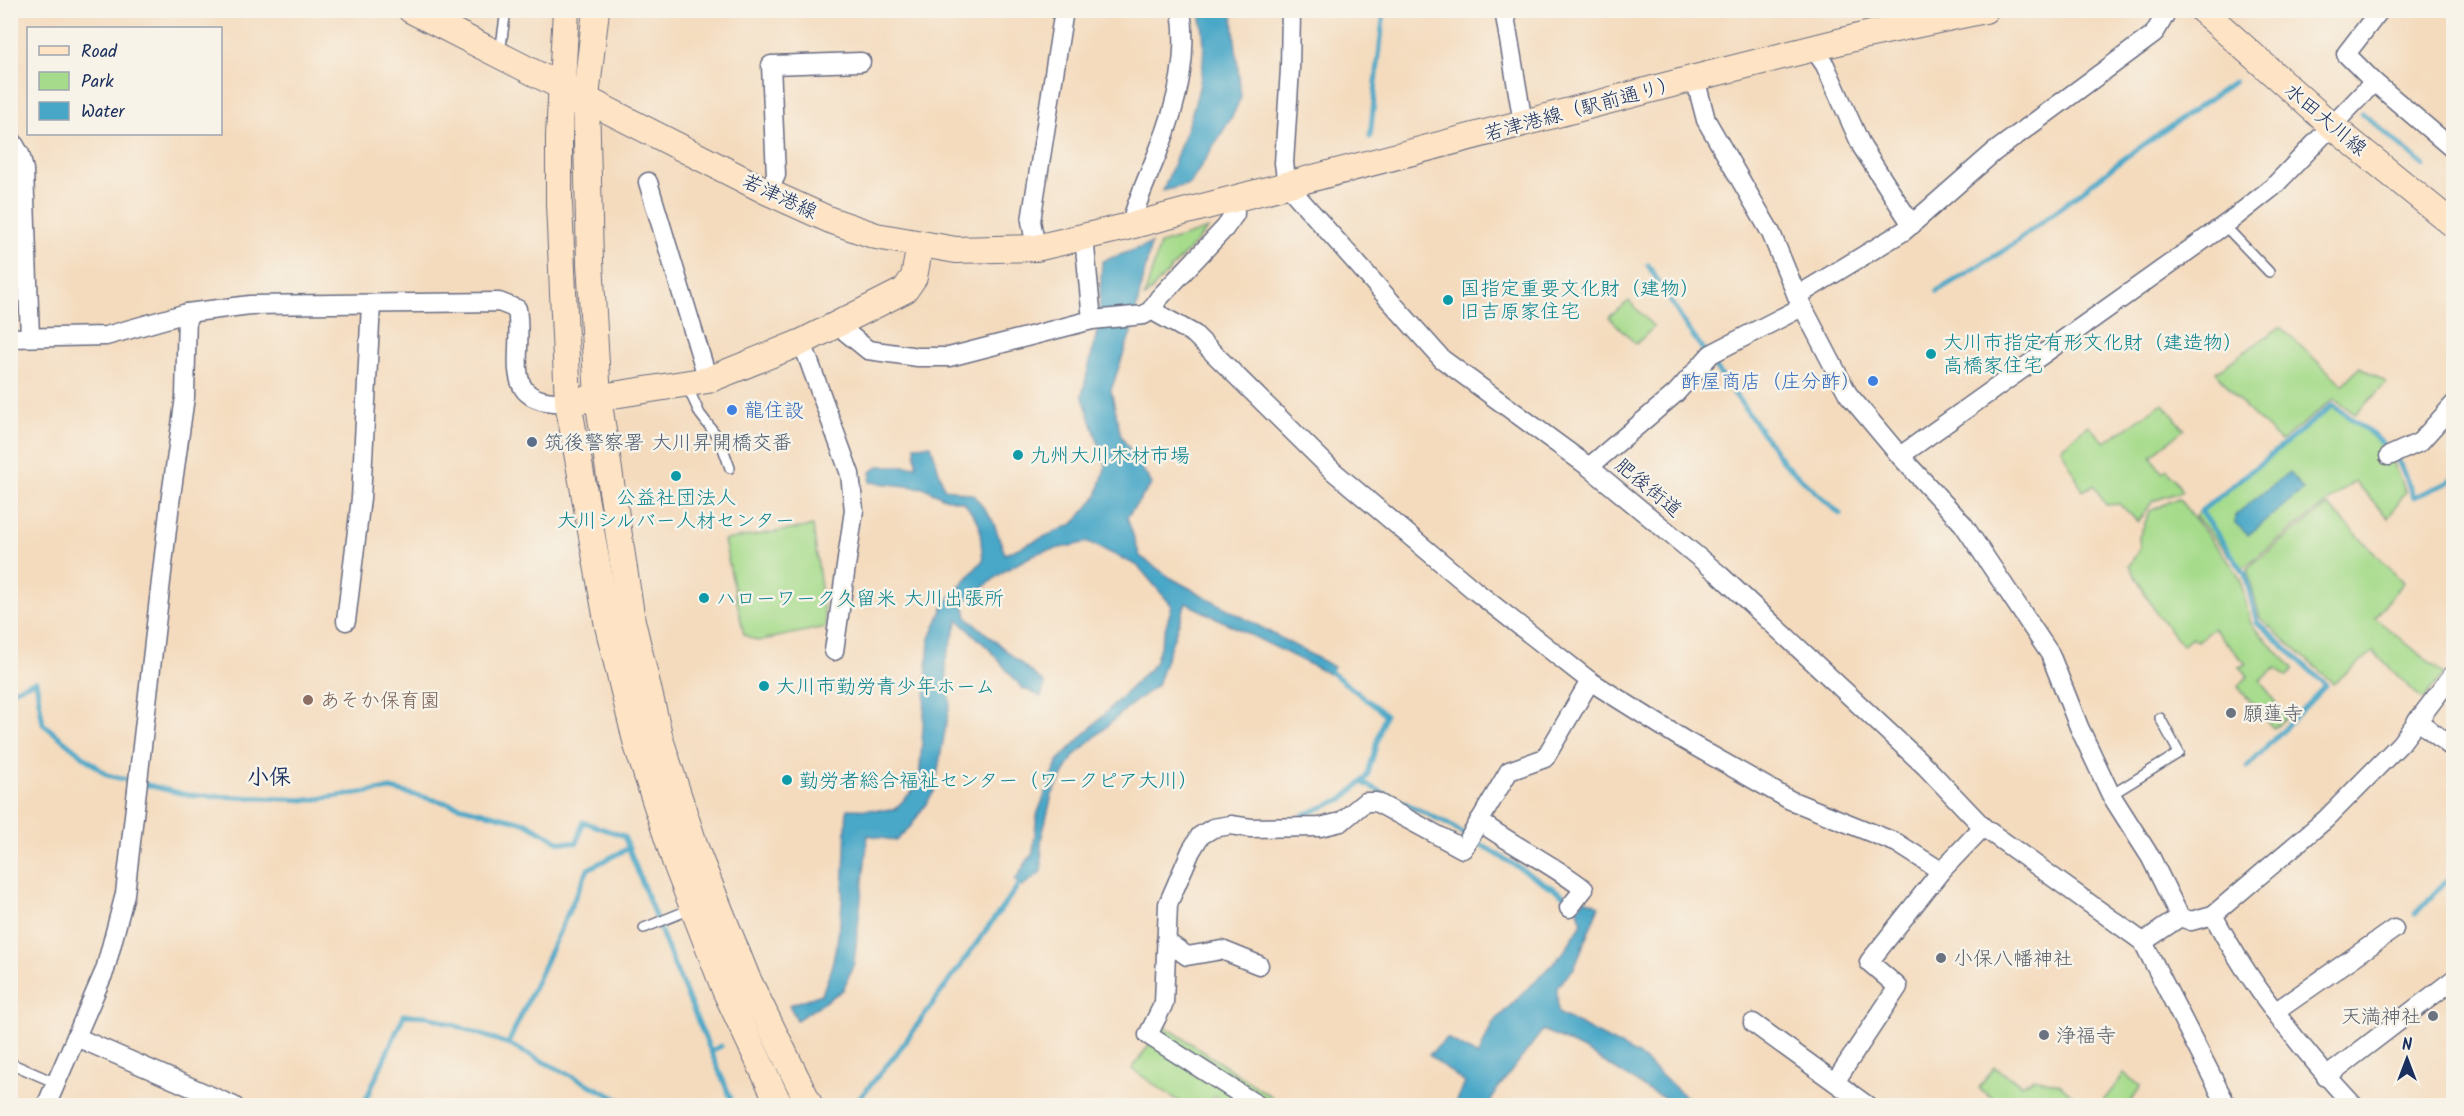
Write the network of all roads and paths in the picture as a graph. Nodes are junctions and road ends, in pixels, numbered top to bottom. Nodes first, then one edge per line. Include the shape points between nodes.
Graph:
1 (411, 10) edge
2 (506, 10) edge
3 (566, 10) edge
4 (596, 10) edge
5 (1064, 10) edge
6 (1181, 10) edge
7 (1291, 10) edge
8 (1504, 10) edge
9 (1985, 10) edge
10 (2168, 10) edge
11 (2202, 10) edge
12 (2380, 10) edge
13 (1814, 49) junction
14 (500, 55) junction
15 (861, 62) dead end
16 (1695, 78) junction
17 (2374, 82) junction
18 (562, 87) junction
19 (586, 98) junction
20 (1523, 123) junction
21 (2332, 126) junction
22 (10, 137) edge
23 (2454, 150) edge
24 (648, 182) dead end
25 (1287, 185) junction
26 (768, 192) junction
27 (1234, 200) junction
28 (1179, 214) joint
29 (2452, 219) edge
30 (1137, 224) junction
31 (1912, 225) junction
32 (2224, 225) junction
33 (1084, 237) junction
34 (920, 245) junction
35 (1036, 248) junction
36 (2269, 272) dead end
37 (1799, 302) junction
38 (371, 304) junction
39 (187, 313) junction
40 (1148, 313) junction
41 (1092, 320) junction
42 (836, 324) junction
43 (30, 337) junction
44 (10, 338) edge
45 (802, 342) junction
46 (697, 382) junction
47 (598, 398) junction
48 (568, 402) junction
49 (2454, 404) edge
50 (1900, 456) junction
51 (2389, 456) dead end
52 (1589, 467) junction
53 (730, 468) dead end
54 (346, 621) dead end
55 (834, 651) dead end
56 (2454, 673) edge
57 (1590, 681) junction
58 (2160, 718) dead end
59 (2417, 720) junction
60 (2454, 749) edge
61 (2111, 795) junction
62 (1477, 824) junction
63 (1983, 826) junction
64 (1941, 871) junction
65 (704, 903) junction
66 (1573, 903) dead end
67 (2213, 915) junction
68 (2180, 917) junction
69 (648, 927) dead end
70 (2394, 929) dead end
71 (1166, 941) junction
72 (2143, 942) junction
73 (1259, 965) dead end
74 (2454, 979) edge
75 (2275, 1012) junction
76 (1753, 1023) dead end
77 (76, 1037) junction
78 (10, 1063) edge
79 (2326, 1077) junction
80 (1836, 1082) junction
81 (56, 1083) junction
82 (46, 1106) edge
83 (234, 1106) edge
84 (780, 1106) edge
85 (810, 1106) edge
86 (1259, 1106) edge
87 (1868, 1106) edge
88 (2227, 1106) edge
89 (2354, 1106) edge

1 - 14 street, 若津港線
2 - 14 lane
3 - 18 street
4 - 19 street
5 - 35 street via 1031,221
6 - 30 street via 1184,56 1172,116 1138,198
7 - 25 street via 1284,163
8 - 20 street
9 - 13 street, 若津港線（駅前通り）
10 - 31 street via 2154,34 1994,152
11 - 21 street, 水田大川線
12 - 17 street via 2346,54
13 - 16 street, 若津港線（駅前通り）
13 - 31 street via 1862,147
14 - 18 street, 若津港線
15 - 26 street via 771,65 776,175
16 - 20 street, 若津港線（駅前通り）
16 - 37 street via 1706,120 1771,233
17 - 21 street
17 - 23 street
18 - 19 street, 若津港線
18 - 48 street via 559,204
19 - 26 street, 若津港線
19 - 47 street
20 - 25 street, 若津港線（駅前通り）
21 - 29 street, 水田大川線
21 - 32 street via 2273,187
22 - 43 street via 24,170
24 - 46 street
25 - 27 street, 若津港線（駅前通り）
25 - 52 street, 肥後街道 via 1442,359
26 - 34 street, 若津港線 via 830,220 876,236
27 - 28 street, 若津港線（駅前通り）
27 - 40 street via 1235,214 1225,228
28 - 30 street, 若津港線
30 - 33 street, 若津港線
31 - 37 street
32 - 36 lane
32 - 50 street
33 - 35 street, 若津港線
33 - 41 street
34 - 35 street, 若津港線 via 956,250
34 - 42 street via 914,277 905,290
37 - 50 street via 1848,394
37 - 52 street via 1708,357 1676,393
38 - 39 street via 250,305
38 - 48 street via 500,302 517,309 520,386 532,398
38 - 54 street via 361,498
39 - 43 street via 106,336
39 - 77 street via 185,397 125,894 105,970
40 - 41 street
40 - 57 street via 1194,334 1333,471
41 - 42 street via 949,357 868,350
42 - 45 street
43 - 44 street
45 - 46 street
45 - 55 street via 850,474 854,510
46 - 47 street
46 - 53 lane via 700,414 720,440
47 - 48 street
47 - 65 street via 632,621 660,739 697,853
48 - 65 street via 608,626 629,712 671,852
49 - 51 street via 2420,442
50 - 61 street via 1963,524 2050,654
52 - 63 street, 肥後街道 via 1719,575 1926,767
56 - 59 street
57 - 62 street via 1545,758 1509,771
57 - 64 street via 1790,800 1897,843
58 - 61 lane via 2178,753
59 - 60 street
59 - 67 street via 2400,744 2326,819
61 - 68 street via 2151,858
62 - 66 street via 1584,889
62 - 71 street via 1463,849 1376,802 1365,802 1341,822 1320,827 1213,828 1200,836 1191,851 1168,904
63 - 64 street
63 - 72 street, 肥後街道
64 - 80 street via 1869,962 1898,987
65 - 69 lane
65 - 84 street via 725,990
65 - 85 street via 747,978
67 - 68 street via 2191,921
67 - 75 street via 2234,956
68 - 72 street
70 - 75 street
71 - 73 street via 1187,956 1222,950
71 - 86 street via 1164,1003 1148,1035
72 - 88 street
74 - 79 street
75 - 79 street
76 - 80 street
77 - 81 street
77 - 83 street
78 - 81 lane
79 - 89 street
80 - 87 street
81 - 82 street

